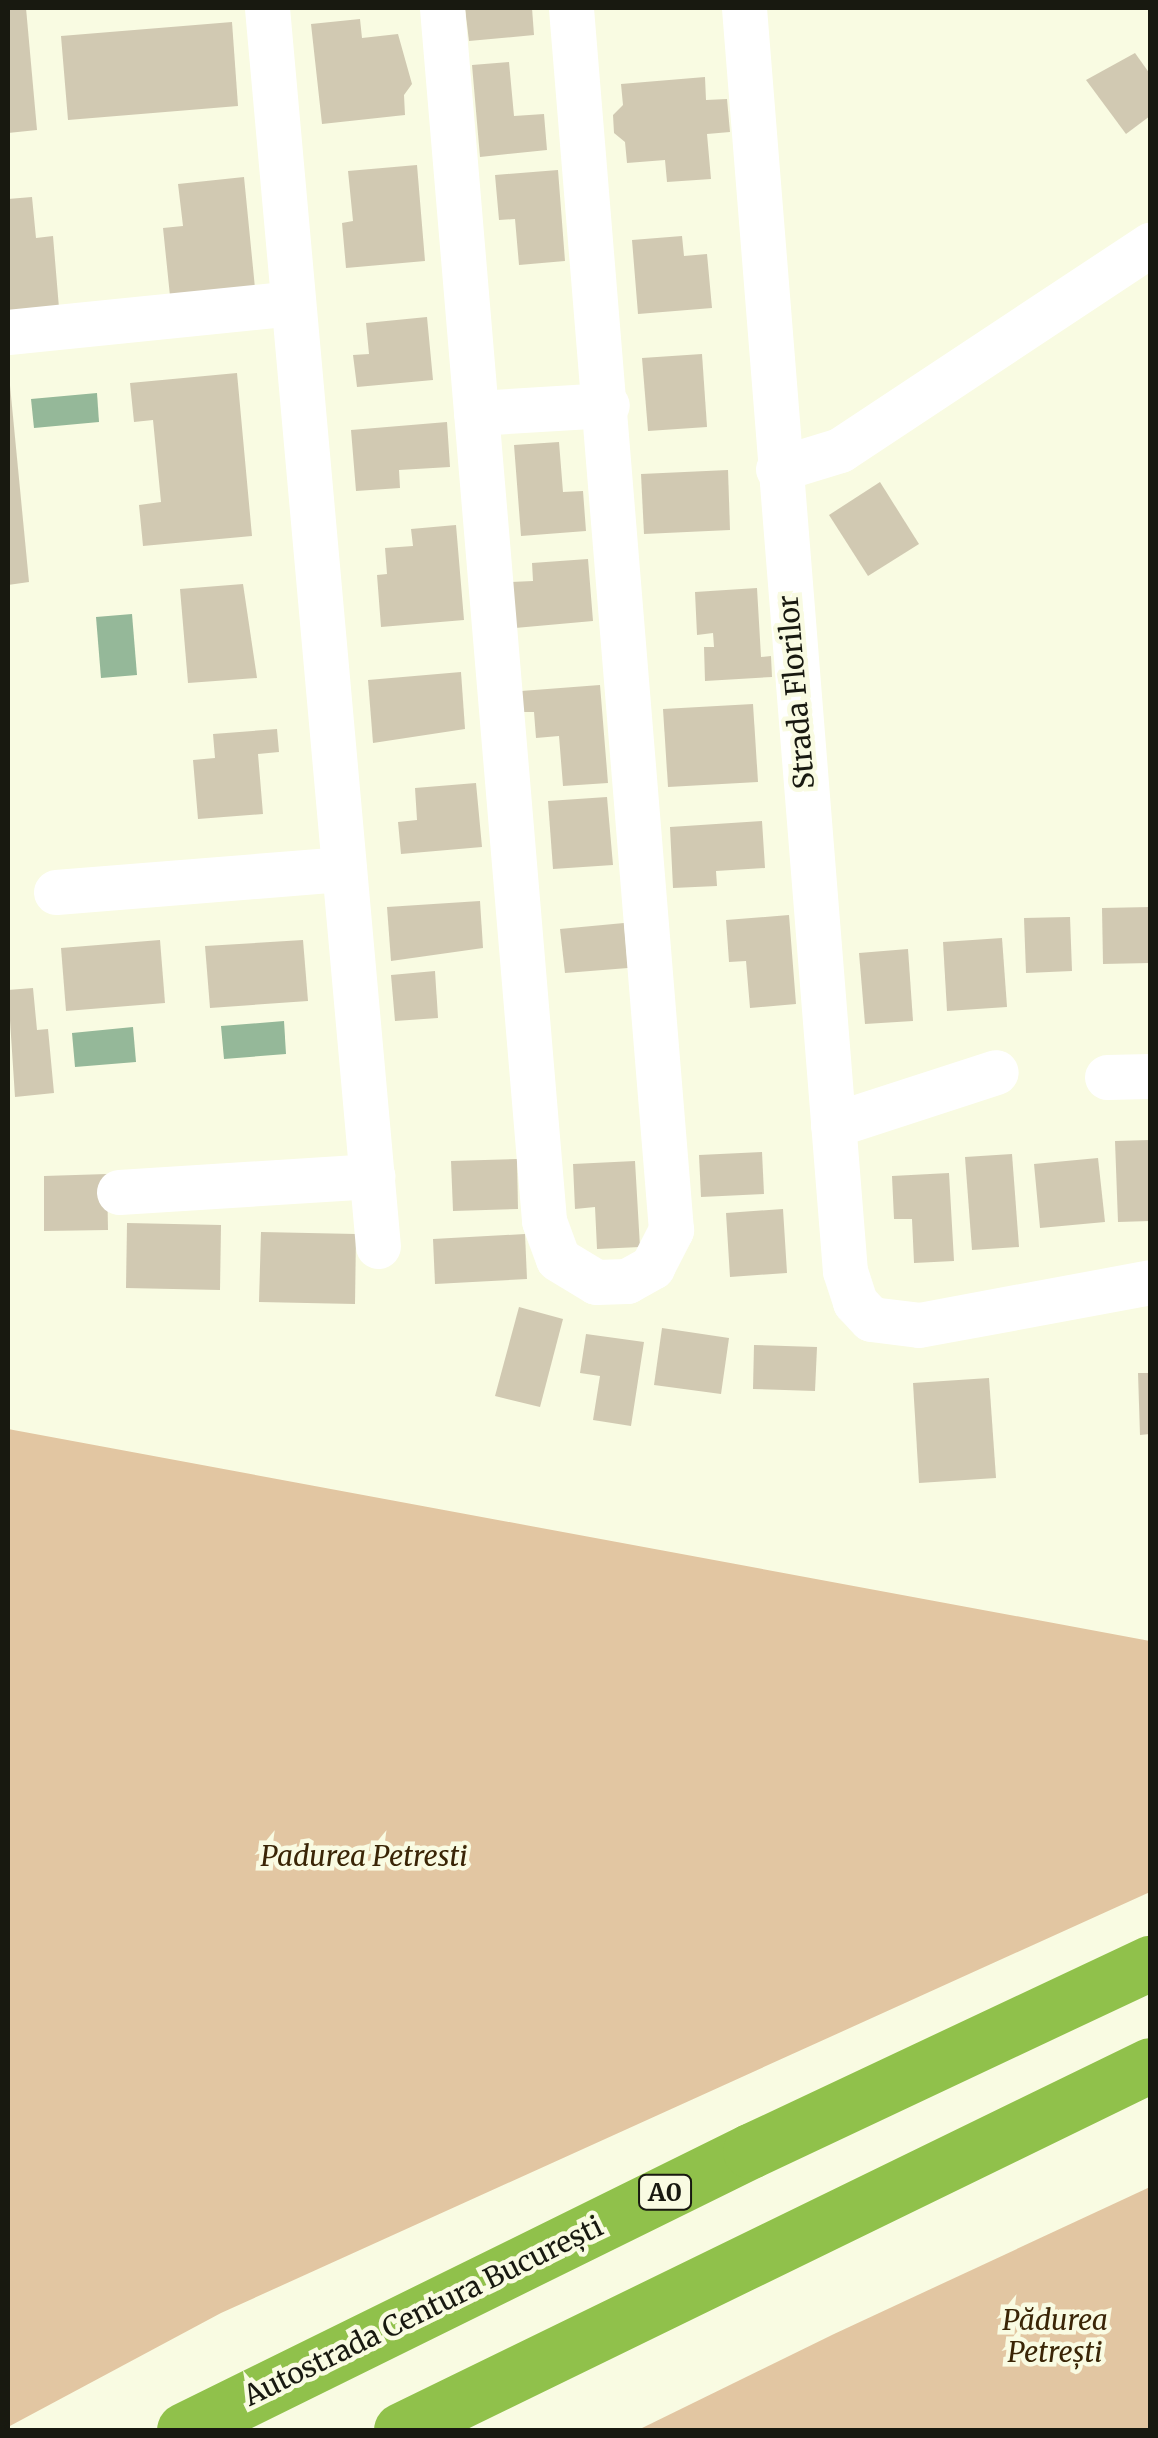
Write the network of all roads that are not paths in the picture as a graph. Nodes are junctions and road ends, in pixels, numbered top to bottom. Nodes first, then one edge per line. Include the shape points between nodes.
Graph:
1 (267, 8) edge
2 (442, 8) edge
3 (570, 8) edge
4 (744, 8) edge
5 (1150, 245) edge
6 (293, 303) junction
7 (8, 332) edge
8 (607, 405) junction
9 (476, 413) junction
10 (778, 469) junction
11 (344, 868) junction
12 (56, 892) dead end
13 (996, 1072) dead end
14 (833, 1125) junction
15 (372, 1176) junction
16 (119, 1192) dead end
17 (378, 1246) dead end
18 (1150, 1282) edge
19 (1150, 1963) edge
20 (1150, 2065) edge
21 (184, 2430) edge
22 (401, 2430) edge

1 - 6 street
2 - 9 street
3 - 8 street
4 - 10 street, Strada Florilor
5 - 10 street via 840,450
6 - 7 street
6 - 11 street
8 - 9 street
8 - 9 street via 671,1212 662,1256 627,1281 596,1282 572,1272 547,1240
10 - 14 street, Strada Florilor
11 - 12 street
11 - 15 street
13 - 14 street
14 - 18 street, Strada Florilor via 845,1270 855,1302 871,1319 919,1325
15 - 16 street
15 - 17 street
19 - 21 highway, Autostrada Centura București / A0
20 - 22 highway

